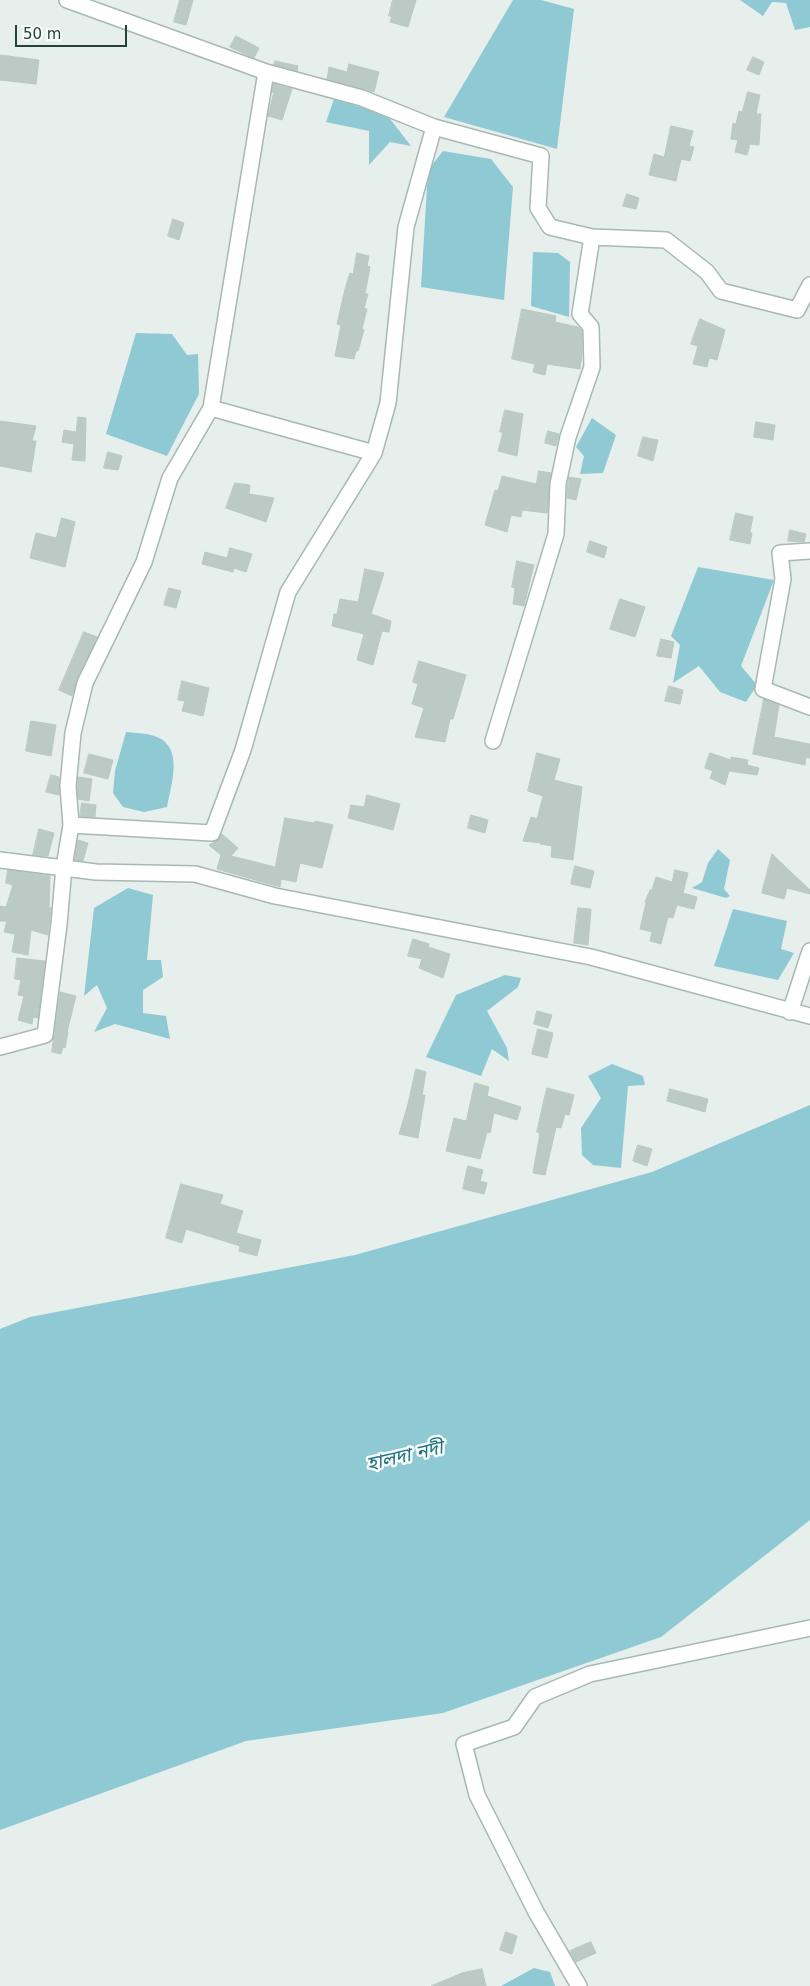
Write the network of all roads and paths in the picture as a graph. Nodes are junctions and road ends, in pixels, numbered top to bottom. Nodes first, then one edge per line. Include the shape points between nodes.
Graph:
1 (67, 0) edge
2 (266, 72) junction
3 (434, 127) junction
4 (592, 237) junction
5 (810, 285) edge
6 (211, 408) junction
7 (374, 453) junction
8 (810, 551) edge
9 (810, 708) edge
10 (492, 742) dead end
11 (71, 824) junction
12 (0, 860) edge
13 (64, 867) junction
14 (810, 951) edge
15 (790, 1012) junction
16 (810, 1016) edge
17 (0, 1047) edge
18 (810, 1628) edge
19 (579, 1986) edge

1 - 2 street
2 - 3 street via 362,98
2 - 6 street
3 - 4 street via 541,156 538,208 550,227
3 - 7 street via 406,227 388,403
4 - 5 street via 666,240 707,272 721,291 797,310
4 - 10 street via 580,314 591,327 592,367 566,446 558,484 556,534
6 - 7 street
6 - 11 street via 170,478 144,562 85,683 72,733 68,786
7 - 11 street via 288,592 243,750 212,832
8 - 9 street via 780,553 783,580 763,689
11 - 13 street
12 - 13 street
13 - 15 street via 96,872 195,874 276,896 591,956
13 - 17 street via 44,1035
14 - 15 street
15 - 16 street
18 - 19 street via 590,1674 535,1697 514,1727 464,1744 477,1795 536,1912

